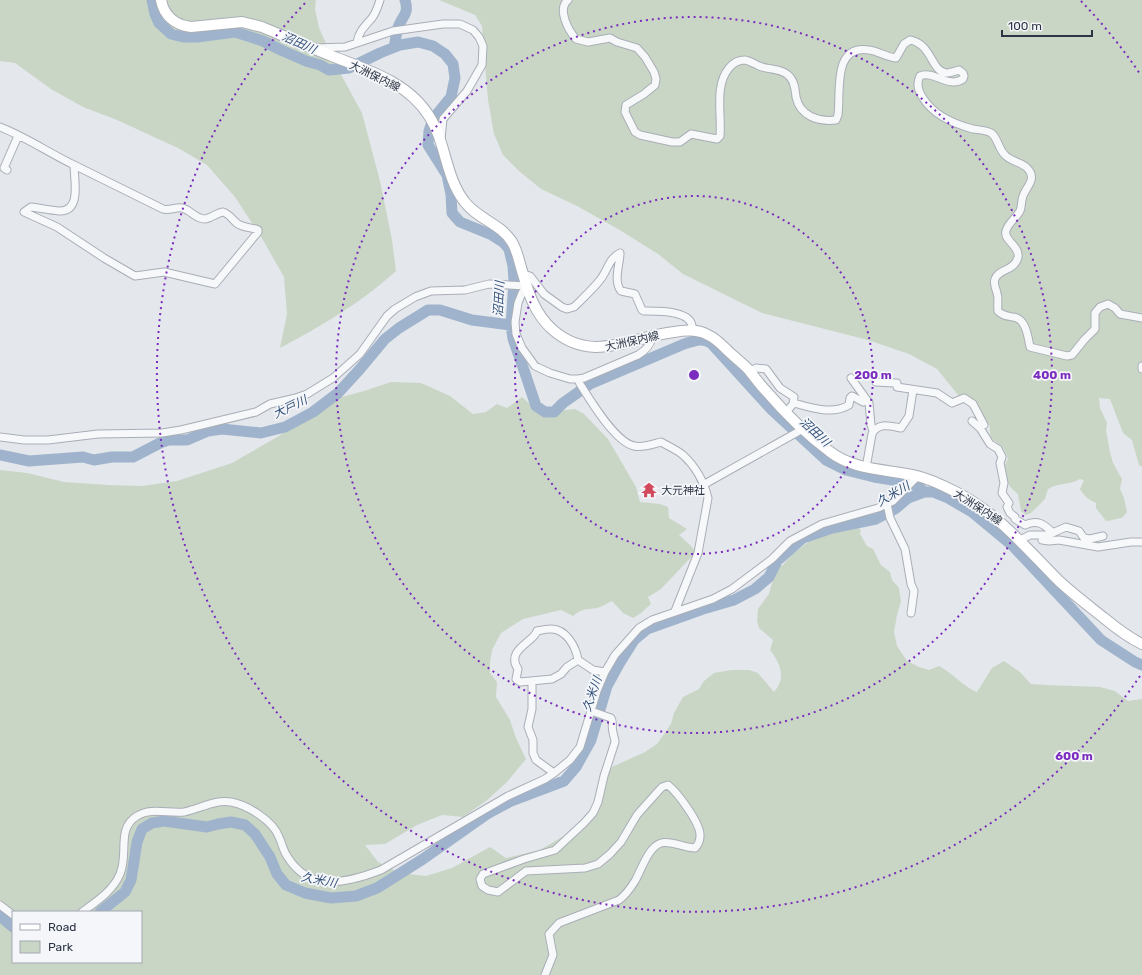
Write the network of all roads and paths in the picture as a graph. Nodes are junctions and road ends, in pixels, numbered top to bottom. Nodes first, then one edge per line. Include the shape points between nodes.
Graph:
1 (161, 0) edge
2 (380, 0) edge
3 (568, 0) edge
4 (357, 42) junction
5 (313, 48) junction
6 (0, 127) edge
7 (18, 136) junction
8 (441, 142) junction
9 (74, 165) junction
10 (7, 170) dead end
11 (523, 274) junction
12 (522, 286) junction
13 (1142, 318) edge
14 (692, 330) junction
15 (652, 336) junction
16 (750, 372) junction
17 (851, 378) dead end
18 (579, 382) junction
19 (876, 382) dead end
20 (913, 390) junction
21 (867, 400) junction
22 (789, 408) junction
23 (972, 421) dead end
24 (984, 425) dead end
25 (801, 430) junction
26 (873, 431) junction
27 (0, 437) edge
28 (866, 468) junction
29 (916, 478) junction
30 (703, 485) junction
31 (887, 504) junction
32 (1053, 533) junction
33 (1103, 536) dead end
34 (1020, 540) junction
35 (1042, 540) dead end
36 (1142, 542) edge
37 (675, 612) junction
38 (911, 613) dead end
39 (1142, 644) edge
40 (578, 660) junction
41 (605, 672) junction
42 (532, 681) junction
43 (592, 712) junction
44 (554, 773) junction
45 (0, 905) edge
46 (83, 911) edge
47 (12, 914) edge
48 (545, 975) edge

1 - 5 main road, 大洲保内線 via 171,20 183,26 242,22 262,27
2 - 4 street via 372,17 363,26
3 - 13 street via 563,8 568,26 576,39 588,42 610,38 637,48 645,57 654,72 655,85 626,105 625,112 635,132 672,142 680,142 691,134 717,139 720,136 721,86 727,70 739,60 746,60 765,69 789,75 803,112 812,118 831,121 836,120 838,115 840,76 849,54 858,49 896,58 904,44 910,40 916,41 926,49 941,71 949,73 958,70 964,76 963,79 951,82 929,74 920,76 919,93 925,101 948,121 996,136 997,143 1005,155 1028,169 1032,177 1023,194 1020,211 1006,232 1006,236 1018,252 1018,257 1014,265 994,279 998,311 1002,315 1022,321 1030,347 1067,356 1072,355 1095,329 1095,313 1100,307 1108,304 1120,314
4 - 5 street via 345,47
4 - 8 street via 393,31 443,24 460,24 473,30 479,37 483,46 482,65 467,91 443,118
5 - 8 main road, 大洲保内線 via 385,78 408,92 430,116
6 - 7 street
7 - 9 street
7 - 10 street via 4,168
8 - 11 main road, 大洲保内線 via 458,192 465,203 502,230 510,239
9 - 9 street via 163,209 181,208 194,216 206,219 223,212 240,226 253,228 258,232 215,284 164,272 135,276 57,227 24,212 31,207 60,211 72,207 76,198
11 - 12 main road, 大洲保内線
11 - 14 street via 530,276 548,297 562,307 570,309 602,279 612,259 620,253 618,288 636,294 644,311 666,312 690,320
12 - 15 main road, 大洲保内線 via 541,318 560,336 574,343 600,348
12 - 18 street via 515,322 516,334 522,348 535,366
12 - 27 street via 489,284 465,290 430,291 415,297 387,316 360,354 333,378 307,394 270,404 256,412 162,433 98,434 48,440
14 - 15 main road, 大洲保内線
14 - 16 main road, 大洲保内線 via 707,334 716,340
15 - 18 street via 651,343 638,355
16 - 22 main road, 大洲保内線 via 765,391
16 - 22 street via 756,368 766,369 780,388 794,397
17 - 21 street
18 - 30 street via 610,428 628,444 642,446 661,442 682,454 694,468
19 - 20 street via 897,383 897,387
20 - 24 street via 937,393 952,403 964,398 973,404
20 - 26 street via 909,416 901,428 885,425
21 - 22 street via 863,402 852,396 849,405 836,410
21 - 26 street
22 - 25 main road, 大洲保内線
23 - 32 street via 990,444 1000,452 1004,483 1002,493 1009,503 1007,507 1010,513 1025,525 1032,522 1046,526
25 - 28 main road, 大洲保内線 via 842,460
25 - 30 street
26 - 28 street
28 - 29 main road, 大洲保内線
29 - 31 street
29 - 34 main road, 大洲保内線 via 942,485 972,501 1004,524
30 - 37 street via 708,498 698,553
31 - 37 street via 822,524 790,541 772,559 732,590
31 - 38 street via 890,518 905,549 914,592
32 - 33 street via 1066,527 1079,532 1084,538
32 - 34 street via 1045,536 1030,535
34 - 39 main road, 大洲保内線 via 1071,591 1131,639
35 - 36 street via 1059,540 1098,547
37 - 41 street via 652,620 639,628
40 - 41 street via 593,670
40 - 42 street via 552,679
40 - 42 street via 571,641 562,632 552,628 537,631 515,658 518,669 516,679 520,682
41 - 43 street
42 - 44 street via 532,709 528,727 533,740 533,753 536,760
43 - 44 street via 580,747 573,757
43 - 48 street via 611,718 615,736 598,802 593,812 555,850 483,874 480,879 482,886 498,892 526,871 585,868 598,864 621,842 644,807 662,787 668,785 685,804 697,824 700,836 695,848 662,843 656,846 650,851 627,894 619,900 559,923 549,934 553,955
44 - 46 street via 503,799 381,870 343,882 319,881 304,876 286,856 279,836 266,820 239,804 218,801 184,812 150,811 138,815 129,822 125,830 124,860 120,875 102,897
45 - 47 street

